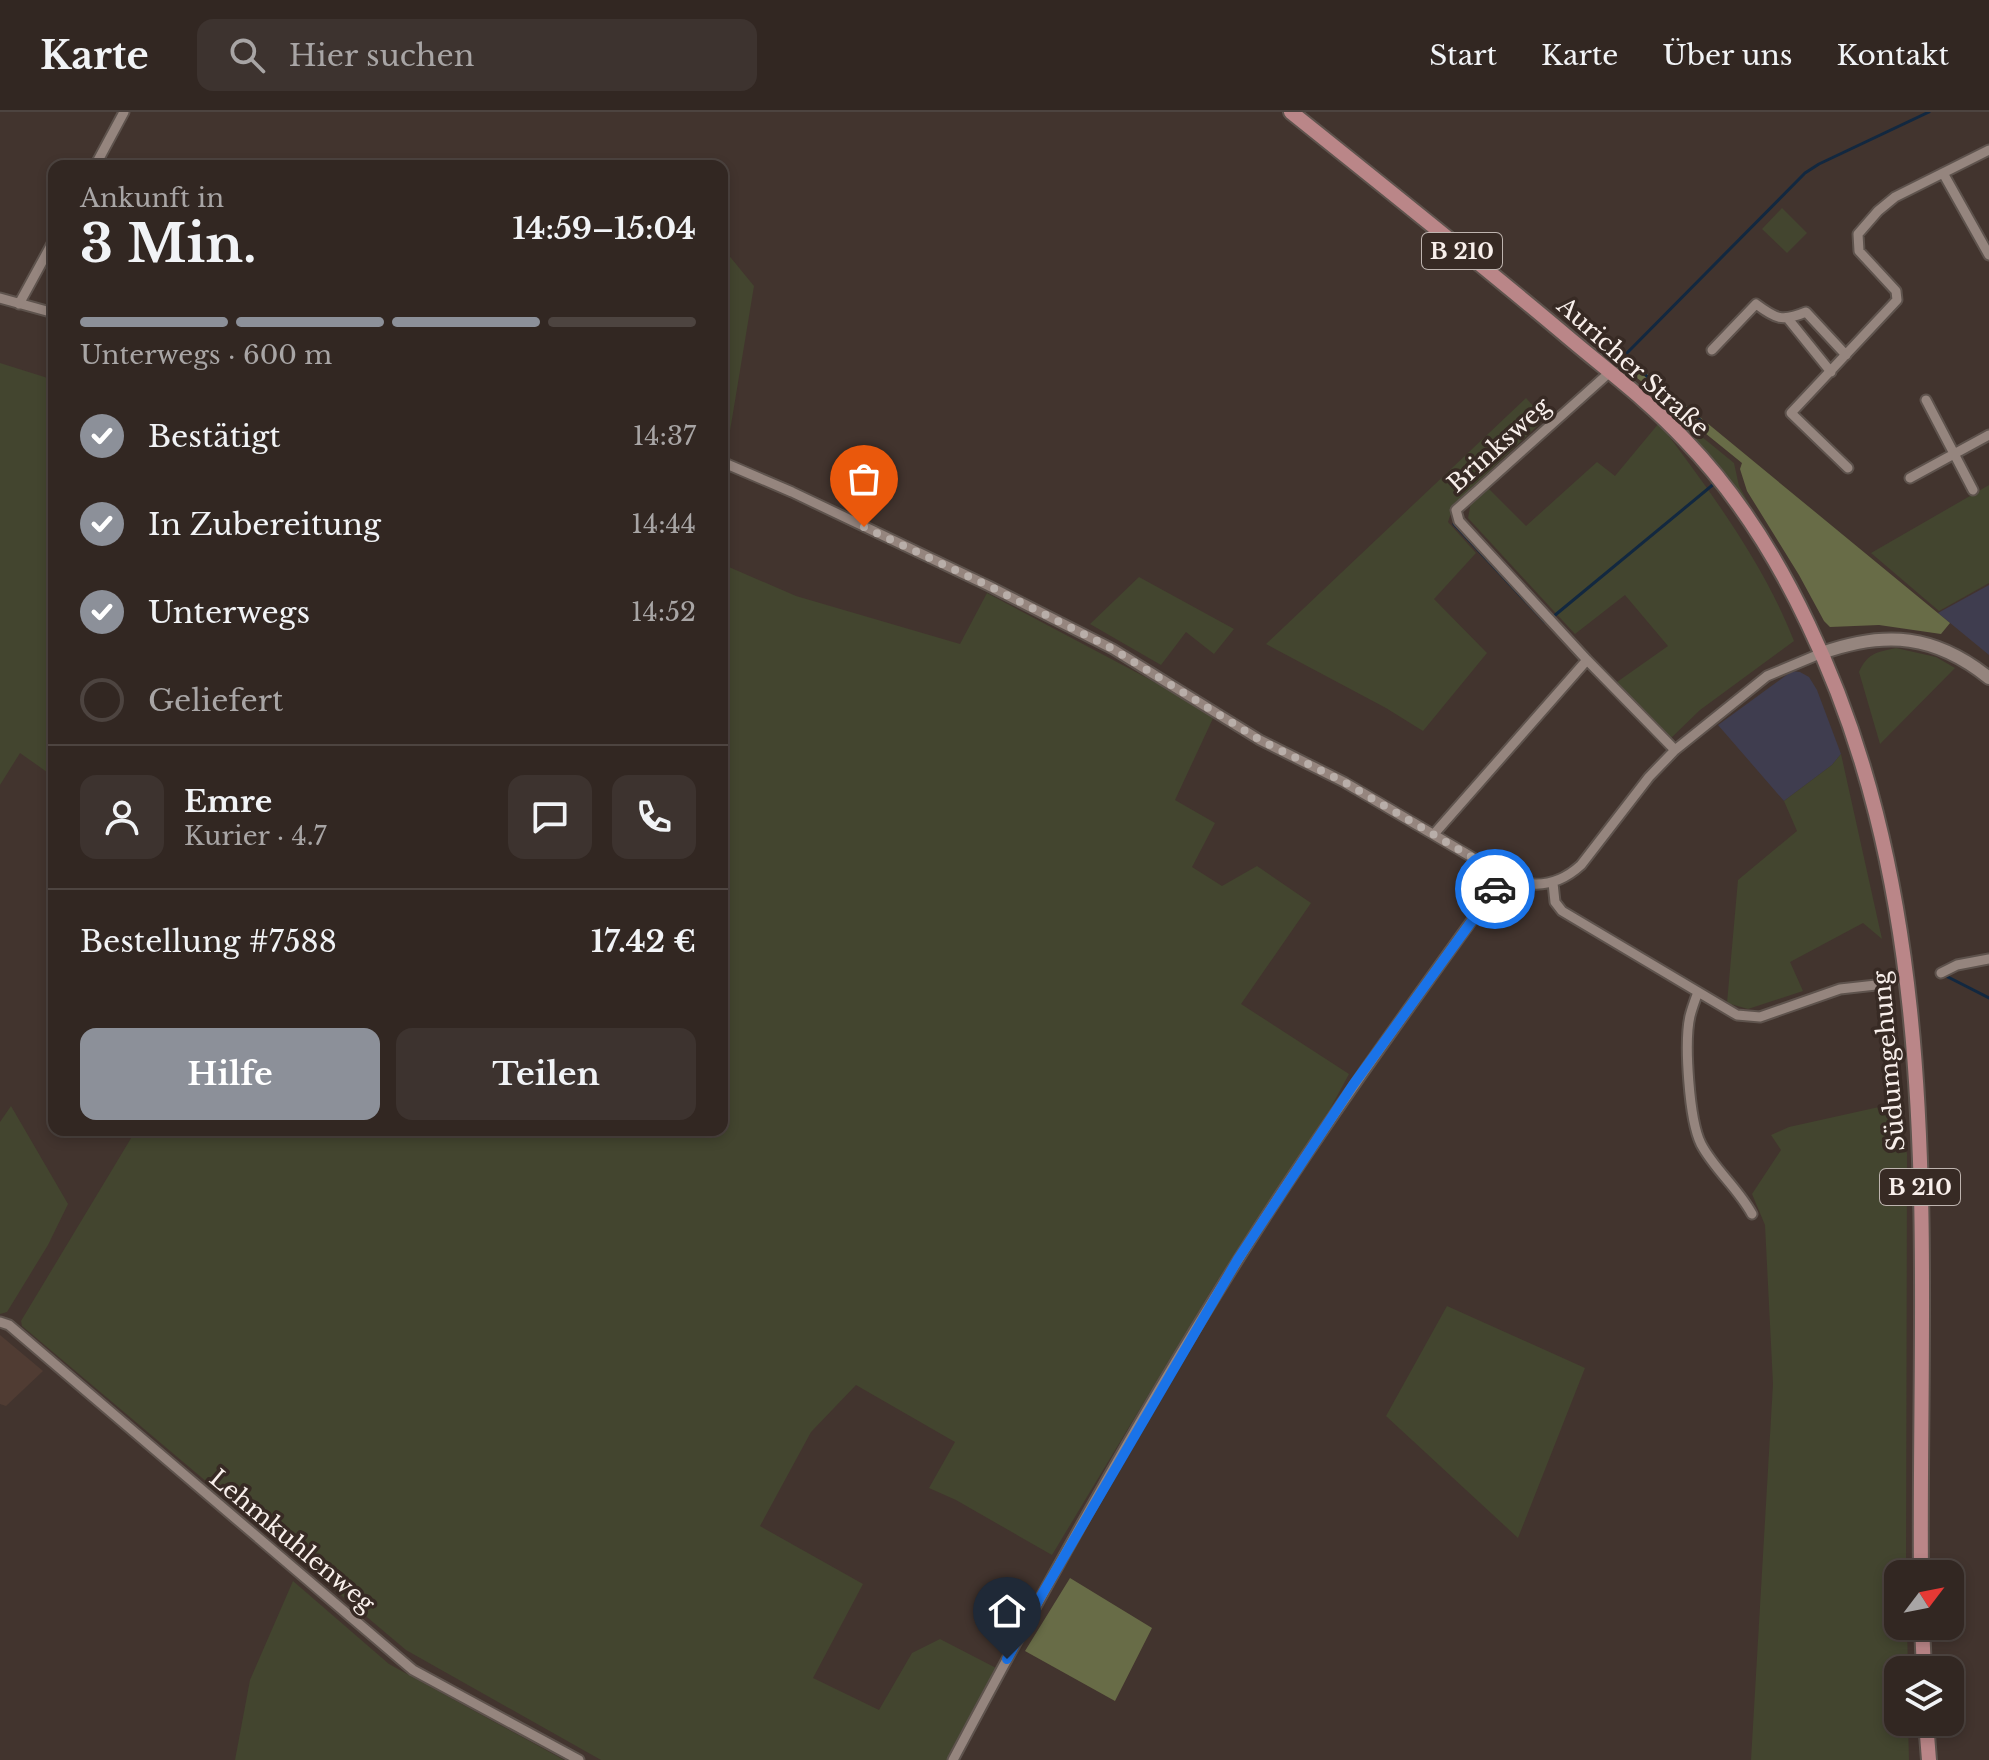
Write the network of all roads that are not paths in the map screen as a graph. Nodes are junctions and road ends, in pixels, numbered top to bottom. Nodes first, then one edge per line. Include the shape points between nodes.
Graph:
1 (124, 112) edge
2 (1291, 112) edge
3 (1989, 150) edge
4 (98, 160) edge
5 (1943, 173) junction
6 (48, 251) edge
7 (1989, 255) edge
8 (0, 298) edge
9 (19, 304) junction
10 (48, 311) edge
11 (1789, 320) junction
12 (1712, 350) dead end
13 (1846, 355) junction
14 (1610, 372) junction
15 (1831, 372) junction
16 (1926, 400) dead end
17 (1989, 435) edge
18 (1954, 455) junction
19 (728, 465) edge
20 (1848, 468) dead end
21 (1910, 478) dead end
22 (1973, 490) dead end
23 (1822, 653) junction
24 (1587, 660) junction
25 (1989, 678) edge
26 (1675, 750) junction
27 (1434, 834) junction
28 (1504, 876) junction
29 (1553, 883) junction
30 (1989, 959) edge
31 (1941, 973) dead end
32 (1876, 985) dead end
33 (1698, 992) junction
34 (1752, 1214) dead end
35 (0, 1322) edge
36 (1921, 1560) edge
37 (1927, 1736) edge
38 (579, 1760) edge
39 (953, 1760) edge
40 (1929, 1760) edge

1 - 4 street
2 - 14 main road, Auricher Straße / B 210
3 - 5 street
5 - 7 street
5 - 13 street via 1895,197 1858,234 1859,251 1896,291 1897,300
6 - 9 street
8 - 9 street
9 - 10 street
11 - 12 street via 1756,304
11 - 13 street via 1806,312
11 - 15 street
13 - 15 street
14 - 23 main road, Auricher Straße / B 210 via 1685,440 1731,494 1762,537
14 - 24 street, Brinksweg via 1456,510 1459,521
15 - 20 street via 1791,413
16 - 18 street
17 - 18 street
18 - 21 street
18 - 22 street
19 - 27 street via 1113,649 1260,740
23 - 25 street via 1869,640 1906,639 1953,653
23 - 26 street via 1767,676
23 - 36 main road, Südumgehung / B 210 via 1877,814 1907,981 1922,1254
24 - 26 street, Brinksweg
24 - 27 street
26 - 29 street via 1581,865
27 - 28 street
28 - 29 street via 1524,884
28 - 39 street via 1353,1085 1238,1259 1041,1596
29 - 33 street via 1562,911
30 - 31 street
32 - 33 street via 1840,989 1748,1018
33 - 34 street via 1688,1041 1696,1126 1708,1155
35 - 38 street, Lehmkuhlenweg via 413,1670
37 - 40 main road

